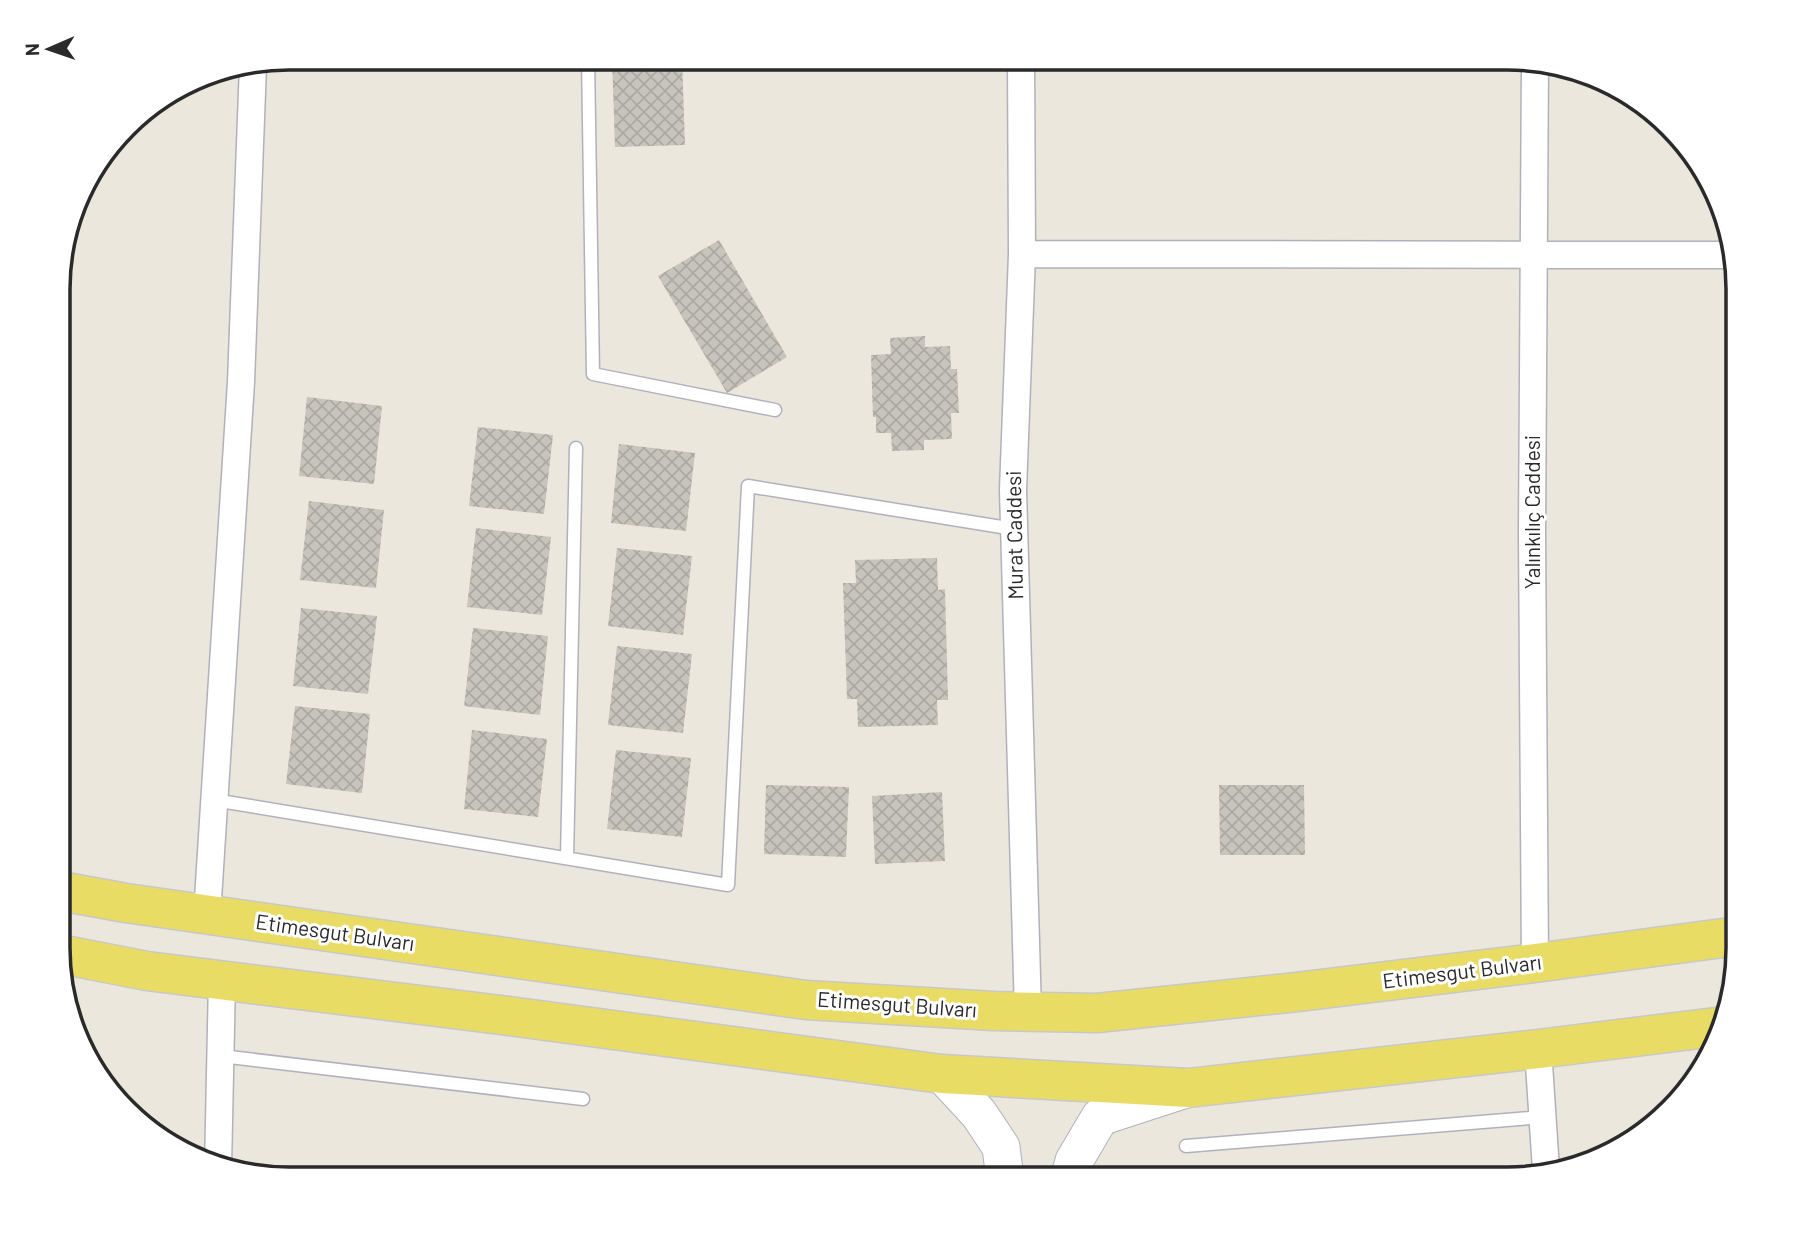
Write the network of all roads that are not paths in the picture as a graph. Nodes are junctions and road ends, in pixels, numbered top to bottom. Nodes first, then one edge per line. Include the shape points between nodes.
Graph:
1 (588, 70) edge
2 (1021, 70) edge
3 (1535, 72) edge
4 (253, 73) edge
5 (1022, 254) junction
6 (1534, 255) junction
7 (1723, 255) edge
8 (775, 410) dead end
9 (576, 448) dead end
10 (1014, 529) junction
11 (214, 800) junction
12 (567, 858) junction
13 (70, 893) edge
14 (207, 915) junction
15 (1726, 938) edge
16 (70, 956) edge
17 (1535, 964) junction
18 (222, 980) junction
19 (1028, 1012) junction
20 (1710, 1028) edge
21 (1538, 1049) junction
22 (221, 1056) junction
23 (942, 1074) junction
24 (1188, 1088) junction
25 (583, 1099) dead end
26 (1543, 1117) junction
27 (1186, 1146) dead end
28 (218, 1155) edge
29 (1546, 1163) edge
30 (1004, 1167) edge
31 (1072, 1167) edge

1 - 8 lane via 593,373
2 - 5 street, Murat Caddesi
3 - 6 street, Yalınkılıç Caddesi
4 - 11 street via 241,382
5 - 6 street
5 - 10 street, Murat Caddesi
6 - 7 street
6 - 17 street, Yalınkılıç Caddesi
9 - 12 lane
10 - 12 lane via 748,486 728,885
10 - 19 street, Murat Caddesi
11 - 12 lane
11 - 14 street
13 - 14 main road, Etimesgut Bulvarı
14 - 19 main road, Etimesgut Bulvarı via 806,1000
15 - 17 main road, Etimesgut Bulvarı
16 - 18 main road
17 - 19 main road, Etimesgut Bulvarı via 1097,1013
18 - 22 street
18 - 23 main road
20 - 21 main road
21 - 24 main road
21 - 26 street
22 - 25 lane
22 - 28 street
23 - 24 main road
23 - 30 street via 1001,1147
24 - 31 street via 1100,1117
26 - 27 lane
26 - 29 street

